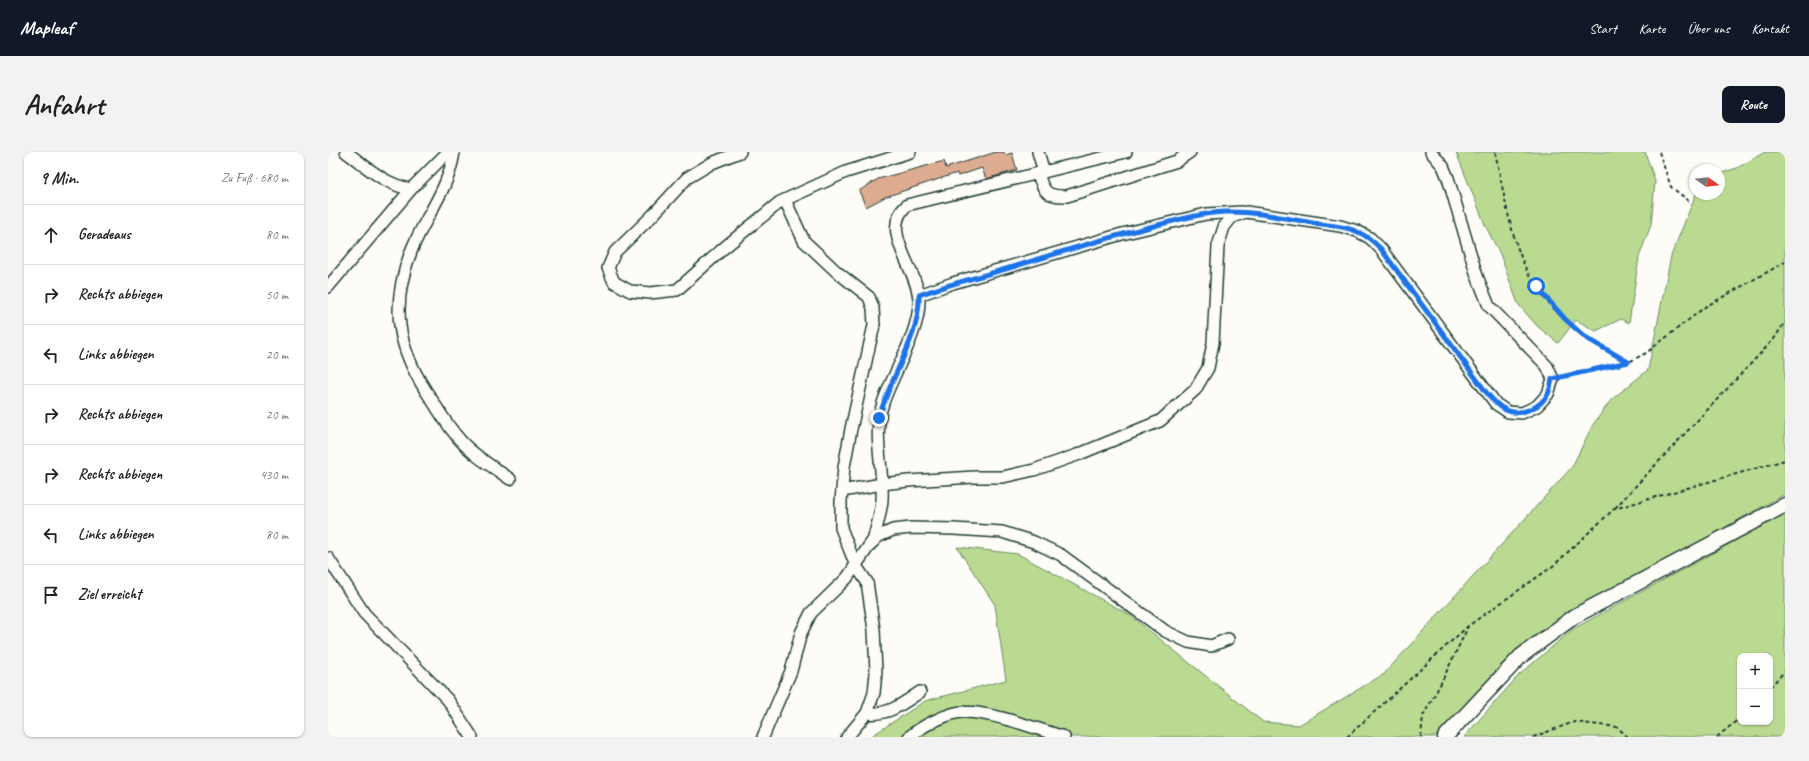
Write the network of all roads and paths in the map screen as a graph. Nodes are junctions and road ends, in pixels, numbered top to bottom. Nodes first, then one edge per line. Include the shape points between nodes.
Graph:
1 (346, 152) edge
2 (448, 152) edge
3 (454, 152) edge
4 (740, 152) edge
5 (910, 152) edge
6 (1038, 152) edge
7 (1126, 152) edge
8 (1190, 152) edge
9 (1431, 152) edge
10 (1495, 152) edge
11 (1659, 152) edge
12 (1041, 172) junction
13 (411, 190) junction
14 (785, 200) junction
15 (1689, 201) dead end
16 (1246, 212) junction
17 (1785, 262) edge
18 (328, 287) edge
19 (919, 295) junction
20 (1785, 322) edge
21 (1628, 362) junction
22 (1556, 378) junction
23 (1785, 460) edge
24 (510, 479) dead end
25 (882, 484) junction
26 (842, 491) junction
27 (1785, 505) edge
28 (1614, 509) junction
29 (873, 542) junction
30 (328, 558) edge
31 (856, 566) junction
32 (1468, 626) junction
33 (1228, 639) dead end
34 (1785, 671) edge
35 (1773, 684) edge
36 (920, 692) dead end
37 (867, 713) junction
38 (1737, 721) edge
39 (472, 737) edge
40 (763, 737) edge
41 (847, 737) edge
42 (909, 737) edge
43 (1064, 737) edge
44 (1347, 737) edge
45 (1421, 737) edge
46 (1446, 737) edge
47 (1533, 737) edge
48 (1628, 737) edge
49 (1718, 737) edge

1 - 13 lane via 377,176 398,187
2 - 13 lane
3 - 24 lane via 448,179 413,248 404,272 399,298 400,327 406,354 417,379 460,440
4 - 14 lane via 712,163 688,178 614,252 608,268 614,282 630,291 650,293 677,290 725,247
5 - 14 lane via 846,172
6 - 12 lane
7 - 12 lane
8 - 12 lane via 1176,161 1067,196 1047,193 1041,187
9 - 22 lane via 1443,166 1448,178 1477,276 1489,306
10 - 21 path via 1511,226 1523,261 1536,286 1585,337
11 - 15 path via 1672,187
12 - 19 lane via 907,206 899,212 896,232
13 - 18 lane
14 - 26 lane via 804,241 837,272 868,296 872,308 874,325 851,429
16 - 19 lane via 1212,214 1179,220 953,282
16 - 22 lane via 1340,226 1370,238 1381,249 1486,392 1496,404 1508,412 1522,413 1537,406 1548,394
16 - 25 lane via 1232,217 1224,226 1218,246 1213,344 1208,368 1195,390 1160,421 1077,455 1011,476
17 - 21 path via 1705,307 1646,353
19 - 25 lane via 910,341 879,418 877,436
20 - 28 path via 1774,339
21 - 22 path
23 - 28 path
25 - 26 lane
25 - 29 lane via 882,501
26 - 31 lane via 841,528
27 - 46 main road via 1575,616 1521,656
28 - 32 path via 1553,566
29 - 31 lane
29 - 33 lane via 879,536 893,530 911,528 1002,532 1034,542 1062,555 1165,631 1188,642 1211,646
30 - 39 lane via 364,613 448,700
31 - 37 lane via 866,582 871,603 876,650 874,693
31 - 40 lane via 838,588 811,613 806,622 791,671
32 - 44 path
32 - 45 path via 1423,716
34 - 35 path
36 - 37 lane via 896,708 878,715
37 - 41 lane
38 - 49 path
42 - 43 lane via 932,721 963,711
47 - 48 path via 1574,722 1617,727

